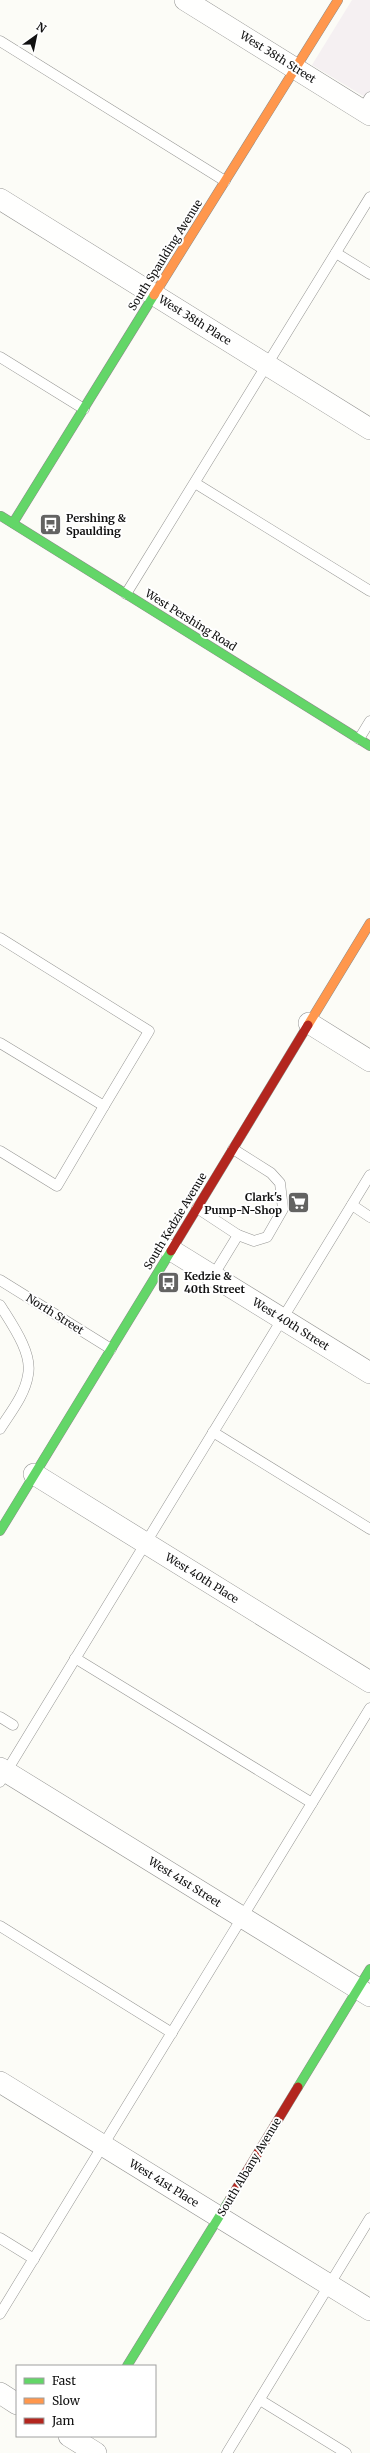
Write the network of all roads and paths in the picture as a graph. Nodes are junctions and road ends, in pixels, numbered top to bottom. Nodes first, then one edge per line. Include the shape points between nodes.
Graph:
1 (185, 0) edge
2 (338, 0) edge
3 (0, 41) edge
4 (295, 68) junction
5 (367, 107) edge
6 (225, 181) junction
7 (370, 197) edge
8 (0, 199) edge
9 (336, 252) junction
10 (370, 274) edge
11 (154, 295) junction
12 (0, 357) edge
13 (267, 365) junction
14 (84, 409) junction
15 (370, 429) edge
16 (194, 483) junction
17 (0, 515) edge
18 (13, 523) junction
19 (370, 591) edge
20 (126, 594) junction
21 (370, 721) edge
22 (359, 739) junction
23 (370, 746) edge
24 (370, 923) edge
25 (0, 938) edge
26 (309, 1024) junction
27 (0, 1043) edge
28 (370, 1061) edge
29 (104, 1106) junction
30 (232, 1149) junction
31 (0, 1151) edge
32 (370, 1175) edge
33 (352, 1205) junction
34 (197, 1208) junction
35 (370, 1217) edge
36 (238, 1235) junction
37 (171, 1250) junction
38 (213, 1276) junction
39 (0, 1280) edge
40 (0, 1305) edge
41 (282, 1319) junction
42 (111, 1349) junction
43 (370, 1373) edge
44 (0, 1429) edge
45 (213, 1432) junction
46 (34, 1474) junction
47 (370, 1529) edge
48 (0, 1531) edge
49 (146, 1543) junction
50 (75, 1658) junction
51 (370, 1682) edge
52 (370, 1708) edge
53 (0, 1717) edge
54 (13, 1725) dead end
55 (2, 1774) edge
56 (312, 1803) junction
57 (242, 1918) junction
58 (0, 1926) edge
59 (370, 1969) edge
60 (364, 1992) edge
61 (172, 2032) junction
62 (0, 2082) edge
63 (103, 2146) junction
64 (219, 2217) junction
65 (370, 2218) edge
66 (0, 2238) edge
67 (34, 2259) junction
68 (329, 2285) junction
69 (370, 2310) edge
70 (0, 2314) edge
71 (128, 2365) edge
72 (0, 2393) edge
73 (260, 2400) junction
74 (16, 2403) edge
75 (227, 2453) edge
76 (346, 2453) edge

1 - 4 street, West 38th Street
2 - 4 street, South Spaulding Avenue
3 - 6 lane
4 - 5 street, West 38th Street
4 - 6 street, South Spaulding Avenue
6 - 11 street, South Spaulding Avenue
7 - 9 lane
8 - 11 street, West 38th Place
9 - 10 lane
9 - 13 lane
11 - 13 street, West 38th Place
11 - 14 street, South Spaulding Avenue
12 - 14 lane
13 - 15 street, West 38th Place
13 - 16 lane
14 - 18 street, South Spaulding Avenue
16 - 19 lane
16 - 20 lane
17 - 18 street, West Pershing Road
18 - 20 street, West Pershing Road
20 - 22 street, West Pershing Road
21 - 22 lane
22 - 23 street, West Pershing Road
24 - 26 street, South Kedzie Avenue
25 - 29 lane via 149,1031
26 - 28 street
26 - 30 street, South Kedzie Avenue
27 - 29 lane
29 - 31 lane via 57,1186
30 - 34 street, South Kedzie Avenue
30 - 36 lane via 276,1178 282,1196 281,1215 268,1237 254,1241
32 - 33 lane
33 - 35 lane
33 - 41 lane
34 - 36 lane
34 - 37 street, South Kedzie Avenue
36 - 38 lane
37 - 38 street, West 40th Street
37 - 42 street, South Kedzie Avenue
38 - 41 street, West 40th Street
39 - 42 lane, North Street
40 - 44 lane via 19,1334 29,1374 20,1398
41 - 43 street, West 40th Street
41 - 45 lane
42 - 46 street, South Kedzie Avenue
45 - 47 lane
45 - 49 lane
46 - 48 street, South Kedzie Avenue
46 - 49 street, West 40th Place
49 - 50 lane
49 - 51 street, West 40th Place
50 - 55 lane
50 - 56 lane
52 - 56 lane
53 - 54 lane
55 - 57 street, West 41st Street
56 - 57 lane
57 - 60 street, West 41st Street
57 - 61 lane
58 - 61 lane
59 - 60 street, South Albany Avenue
60 - 64 street, South Albany Avenue
61 - 63 lane
62 - 63 street, West 41st Place
63 - 64 street, West 41st Place
63 - 67 lane
64 - 68 street, West 41st Place
64 - 71 street, South Albany Avenue
65 - 68 lane
66 - 67 lane
67 - 70 lane
68 - 69 street, West 41st Place
68 - 73 lane
72 - 74 street
73 - 75 lane
73 - 76 lane

